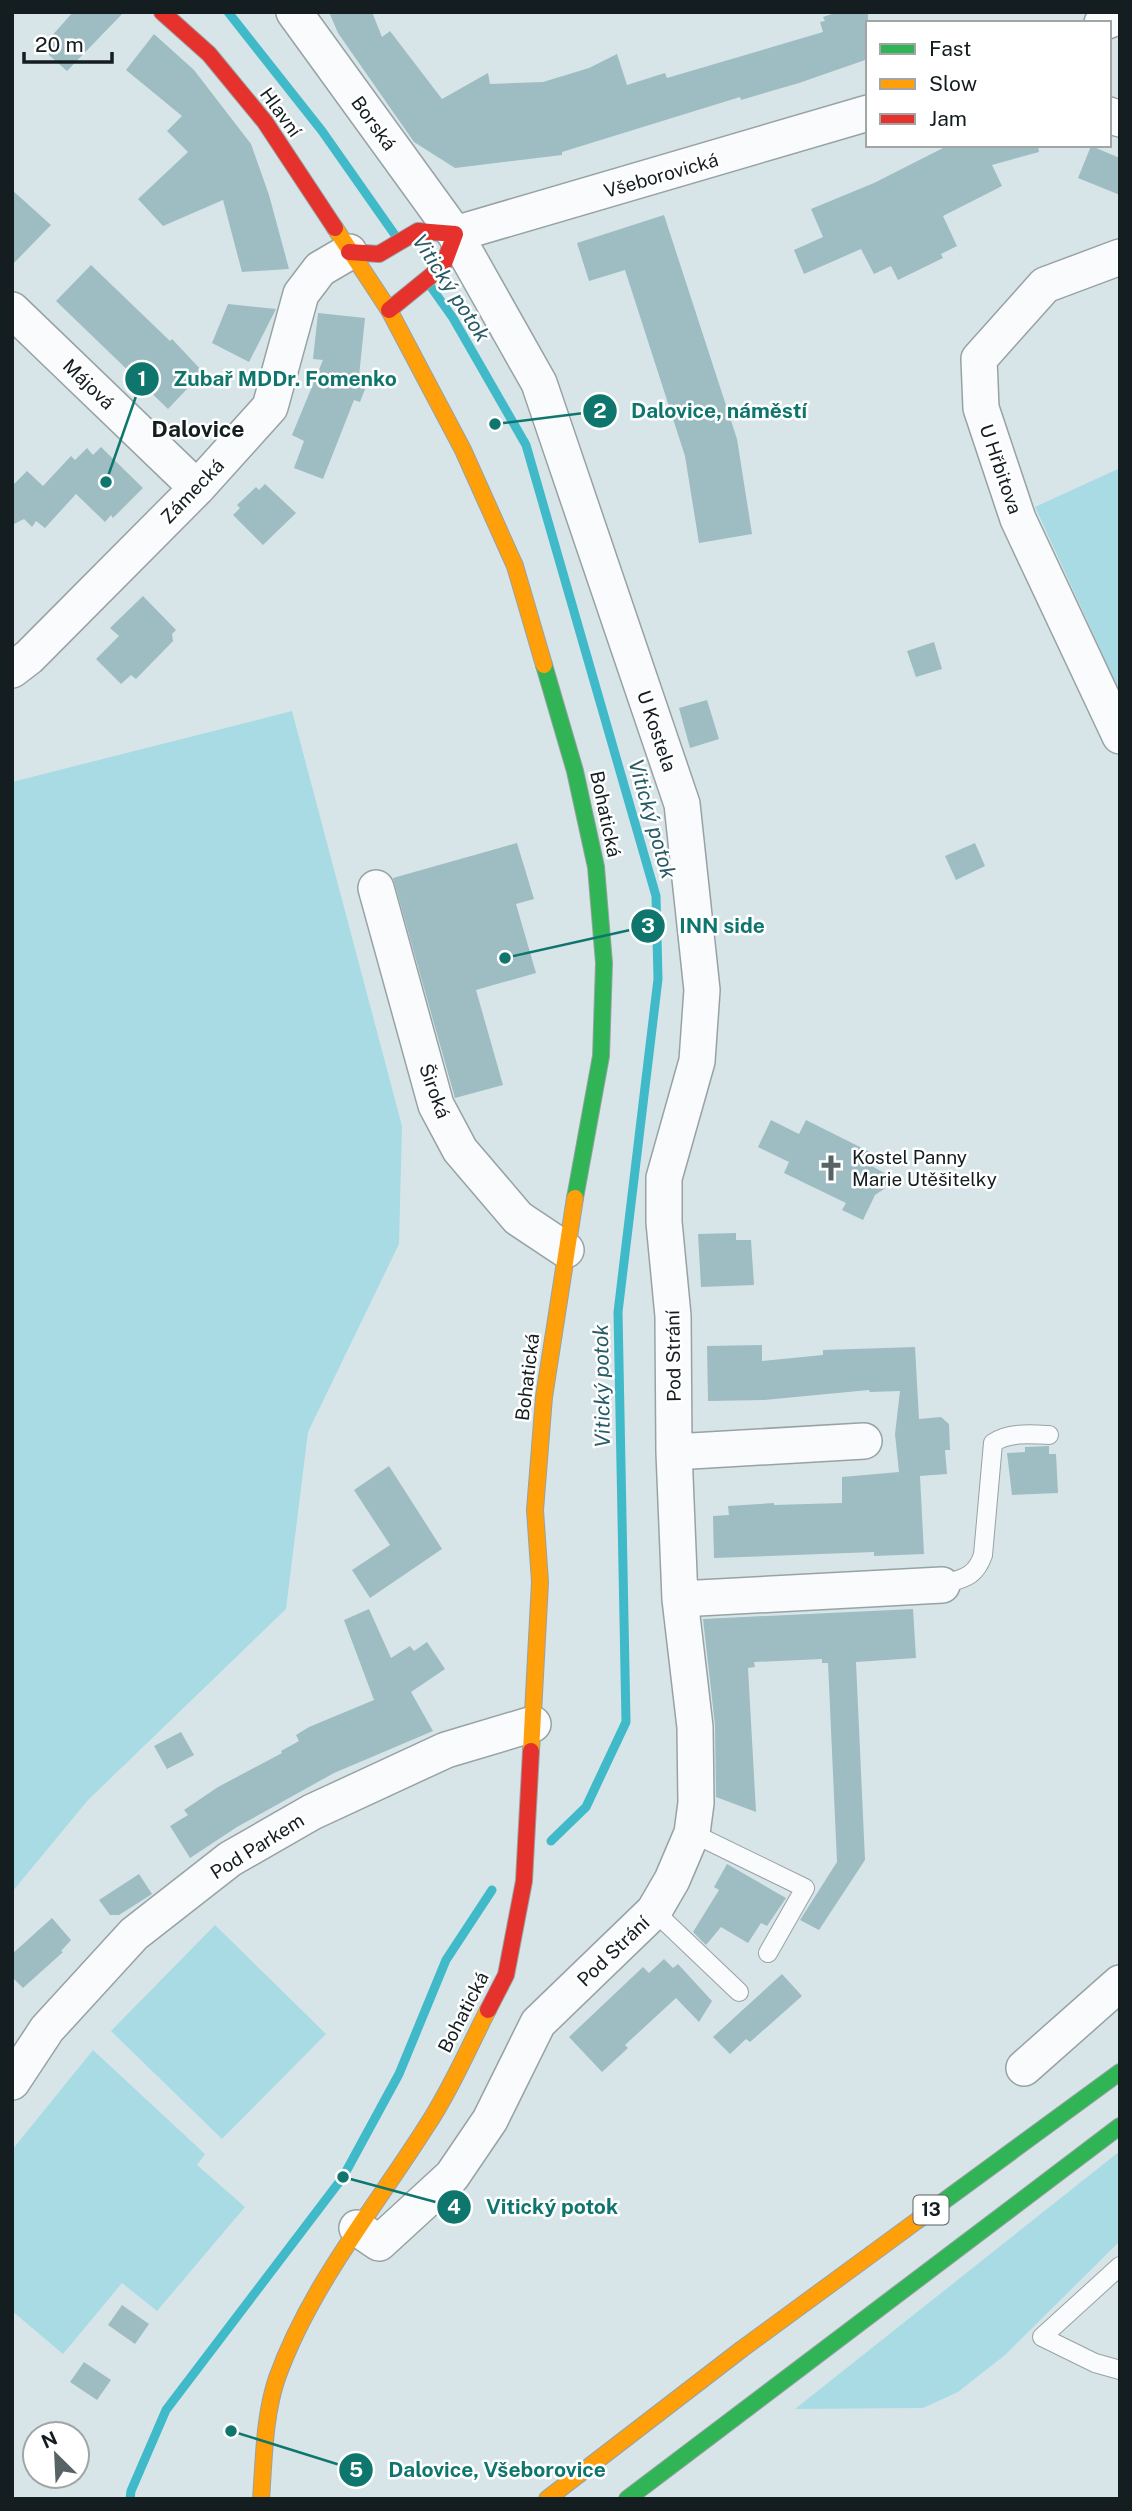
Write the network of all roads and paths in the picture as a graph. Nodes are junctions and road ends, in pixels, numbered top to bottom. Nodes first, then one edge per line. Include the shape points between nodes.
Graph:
1 (162, 12) edge
2 (294, 12) edge
3 (866, 114) edge
4 (455, 234) junction
5 (364, 253) junction
6 (1120, 257) edge
7 (12, 310) edge
8 (389, 310) junction
9 (197, 488) junction
10 (12, 670) edge
11 (1120, 736) edge
12 (376, 888) dead end
13 (566, 1250) junction
14 (668, 1259) joint
15 (1049, 1435) dead end
16 (864, 1441) dead end
17 (674, 1452) junction
18 (942, 1585) joint
19 (680, 1599) junction
20 (533, 1724) junction
21 (692, 1833) junction
22 (654, 1911) junction
23 (768, 1953) dead end
24 (1120, 1983) edge
25 (739, 1992) dead end
26 (1024, 2068) dead end
27 (1120, 2072) edge
28 (12, 2082) edge
29 (1120, 2126) edge
30 (368, 2236) junction
31 (1120, 2266) edge
32 (1120, 2370) edge
33 (261, 2499) edge
34 (547, 2499) edge
35 (627, 2499) edge

1 - 5 main road, Hlavní via 209,54
2 - 4 street, Borská
3 - 4 street, Všeborovická
4 - 5 main road via 418,231
4 - 8 main road via 443,266
4 - 14 street, U Kostela via 539,383 682,804 702,990 697,1061 664,1178
5 - 8 main road, Bohatická
5 - 9 street, Zámecká via 320,269 301,294 270,407
6 - 11 street, U Hřbitova via 1045,285 979,359 981,408 1018,519
7 - 9 street, Májová
8 - 13 main road, Bohatická via 463,450 515,566 575,771 596,867 604,963 601,1056
9 - 10 street, Zámecká
12 - 13 street, Široká via 442,1116 460,1150 518,1218
13 - 20 main road, Bohatická via 544,1397 536,1498 540,1582
14 - 17 street, Pod Strání
15 - 18 lane via 1001,1437 993,1443 983,1555 970,1575
16 - 17 street
17 - 19 street, Pod Strání
18 - 19 street
19 - 21 street, Pod Strání via 695,1727
20 - 28 street, Pod Parkem via 446,1750 312,1812 230,1859 134,1934 47,2029
20 - 30 main road, Bohatická via 524,1881 506,1975
21 - 22 street, Pod Strání
21 - 23 lane via 805,1888
22 - 25 lane
22 - 30 street, Pod Strání via 538,2023 490,2120 452,2176
24 - 26 street
27 - 34 main road, 13 via 742,2349
29 - 35 main road, 13
30 - 33 main road, Bohatická via 311,2305 291,2344 276,2381
31 - 32 lane via 1042,2337

